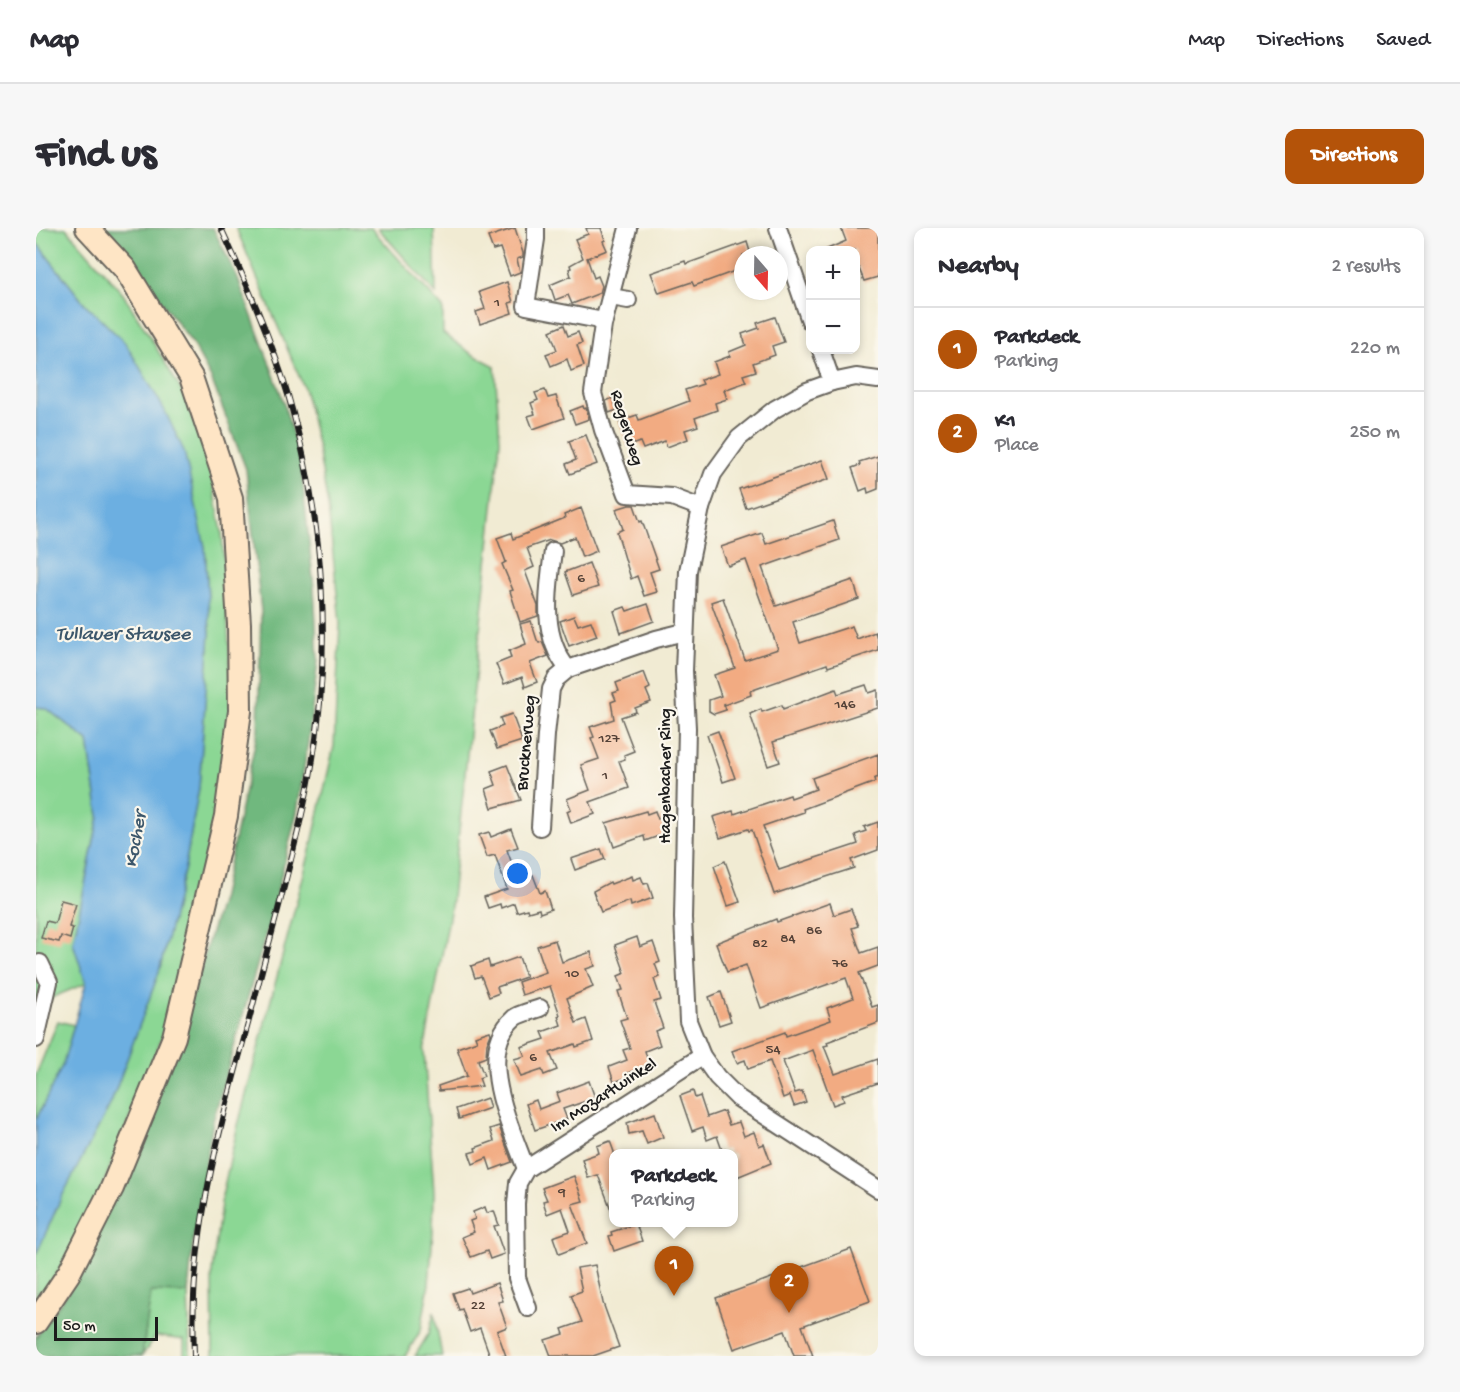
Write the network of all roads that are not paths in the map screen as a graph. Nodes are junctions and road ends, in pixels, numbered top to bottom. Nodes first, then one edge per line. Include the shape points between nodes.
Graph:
1 (87, 228) edge
2 (536, 228) edge
3 (628, 228) edge
4 (778, 228) edge
5 (611, 297) junction
6 (628, 300) dead end
7 (806, 309) edge
8 (604, 321) junction
9 (822, 354) edge
10 (878, 380) edge
11 (832, 382) junction
12 (701, 508) junction
13 (553, 551) dead end
14 (684, 632) junction
15 (567, 669) junction
16 (540, 827) dead end
17 (40, 963) dead end
18 (540, 1008) dead end
19 (36, 1039) edge
20 (702, 1056) junction
21 (526, 1169) junction
22 (878, 1189) edge
23 (528, 1308) dead end
24 (36, 1322) edge

1 - 24 street via 125,269 191,377 231,498 240,711 226,816 174,1037 112,1188 69,1273
2 - 8 street via 526,306
3 - 5 street, Regerweg
4 - 7 street
5 - 6 street
5 - 8 street, Regerweg
8 - 12 street, Regerweg via 593,393 627,494 672,497
9 - 11 street
10 - 11 street, Hagenbacher Ring via 856,377
11 - 12 street, Hagenbacher Ring via 775,409 739,438 713,474
12 - 14 street, Hagenbacher Ring via 688,571
13 - 15 street via 548,628
14 - 15 street
14 - 20 street, Hagenbacher Ring via 685,983 688,1021
15 - 16 street, Brucknerweg via 552,689
17 - 19 street via 49,982
18 - 21 street via 515,1017 500,1038 497,1055 497,1088
20 - 21 street, Im Mozartwinkel
20 - 22 street, Hagenbacher Ring via 738,1098
21 - 23 street via 518,1183 516,1204 517,1278

